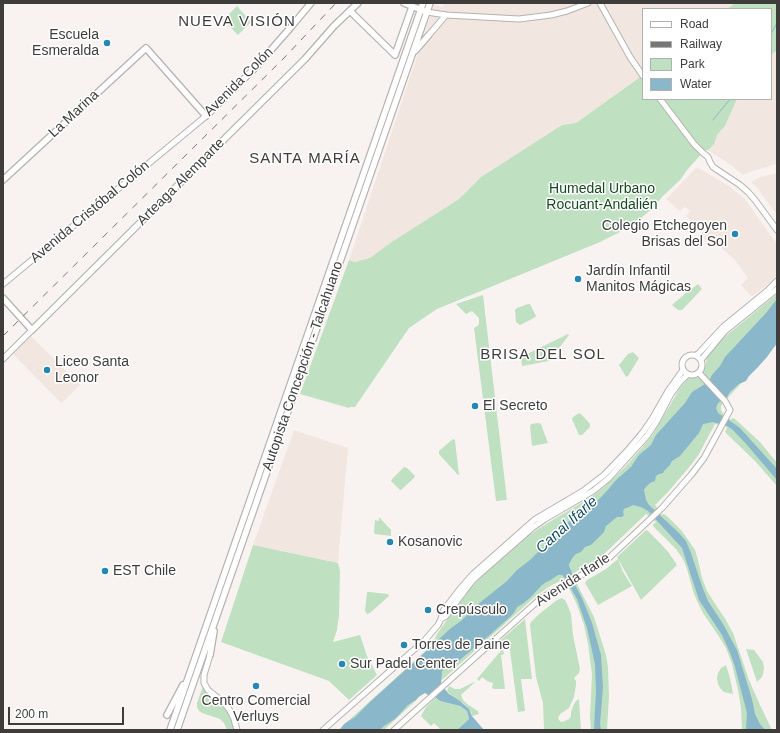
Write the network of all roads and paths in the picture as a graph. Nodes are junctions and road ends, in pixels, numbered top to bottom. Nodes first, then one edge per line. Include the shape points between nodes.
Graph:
1 (311, 3) edge
2 (358, 3) edge
3 (404, 3) edge
4 (423, 3) edge
5 (430, 3) edge
6 (588, 3) edge
7 (600, 3) edge
8 (412, 7) junction
9 (421, 10) junction
10 (350, 11) junction
11 (427, 12) junction
12 (446, 15) junction
13 (428, 36) joint
14 (412, 55) junction
15 (642, 75) edge
16 (661, 100) edge
17 (206, 116) junction
18 (178, 140) joint
19 (3, 180) edge
20 (777, 230) edge
21 (777, 282) edge
22 (3, 284) edge
23 (777, 289) edge
24 (3, 298) edge
25 (5, 304) edge
26 (32, 330) junction
27 (696, 355) junction
28 (3, 359) edge
29 (701, 360) junction
30 (683, 370) junction
31 (699, 373) junction
32 (688, 374) junction
33 (216, 617) junction
34 (441, 619) junction
35 (210, 655) joint
36 (191, 669) junction
37 (167, 715) dead end
38 (170, 730) edge
39 (177, 730) edge
40 (237, 730) edge
41 (323, 730) edge
42 (394, 730) edge

1 - 17 main road, Avenida Colón via 257,66
2 - 10 main road, Arteaga Alemparte
3 - 8 main road
4 - 9 main road, Autopista Concepción - Talcahuano
5 - 11 main road, Autopista Concepción - Talcahuano
6 - 12 street via 559,14 532,18
7 - 15 street
8 - 9 main road
8 - 10 main road via 394,55
9 - 11 main road
9 - 36 main road, Autopista Concepción - Talcahuano
10 - 26 main road, Arteaga Alemparte via 305,59
11 - 12 street
11 - 14 main road, Autopista Concepción - Talcahuano
12 - 13 street
13 - 14 main road
14 - 33 main road, Autopista Concepción - Talcahuano
16 - 20 street via 694,144 708,157 713,167 748,192
17 - 18 street, Avenida Colón
17 - 19 main road, La Marina via 146,48
18 - 22 street, Avenida Cristóbal Colón
21 - 27 street via 723,327
23 - 29 street via 725,332
24 - 25 main road
25 - 26 main road
26 - 28 street, Arteaga Alemparte
27 - 29 street
27 - 30 street via 685,358
29 - 31 street
30 - 32 street
30 - 34 street via 643,432 609,471 589,488 526,526 469,578 443,611
31 - 32 street
31 - 42 street, Avenida Ifarle via 730,410 696,470 650,520 604,562 539,600
32 - 34 street via 671,394 647,436 608,479 532,528 474,579
33 - 35 main road
33 - 39 main road, Autopista Concepción - Talcahuano
34 - 41 street via 420,645
35 - 40 street via 203,682 229,709
36 - 37 main road
36 - 38 main road, Autopista Concepción - Talcahuano

